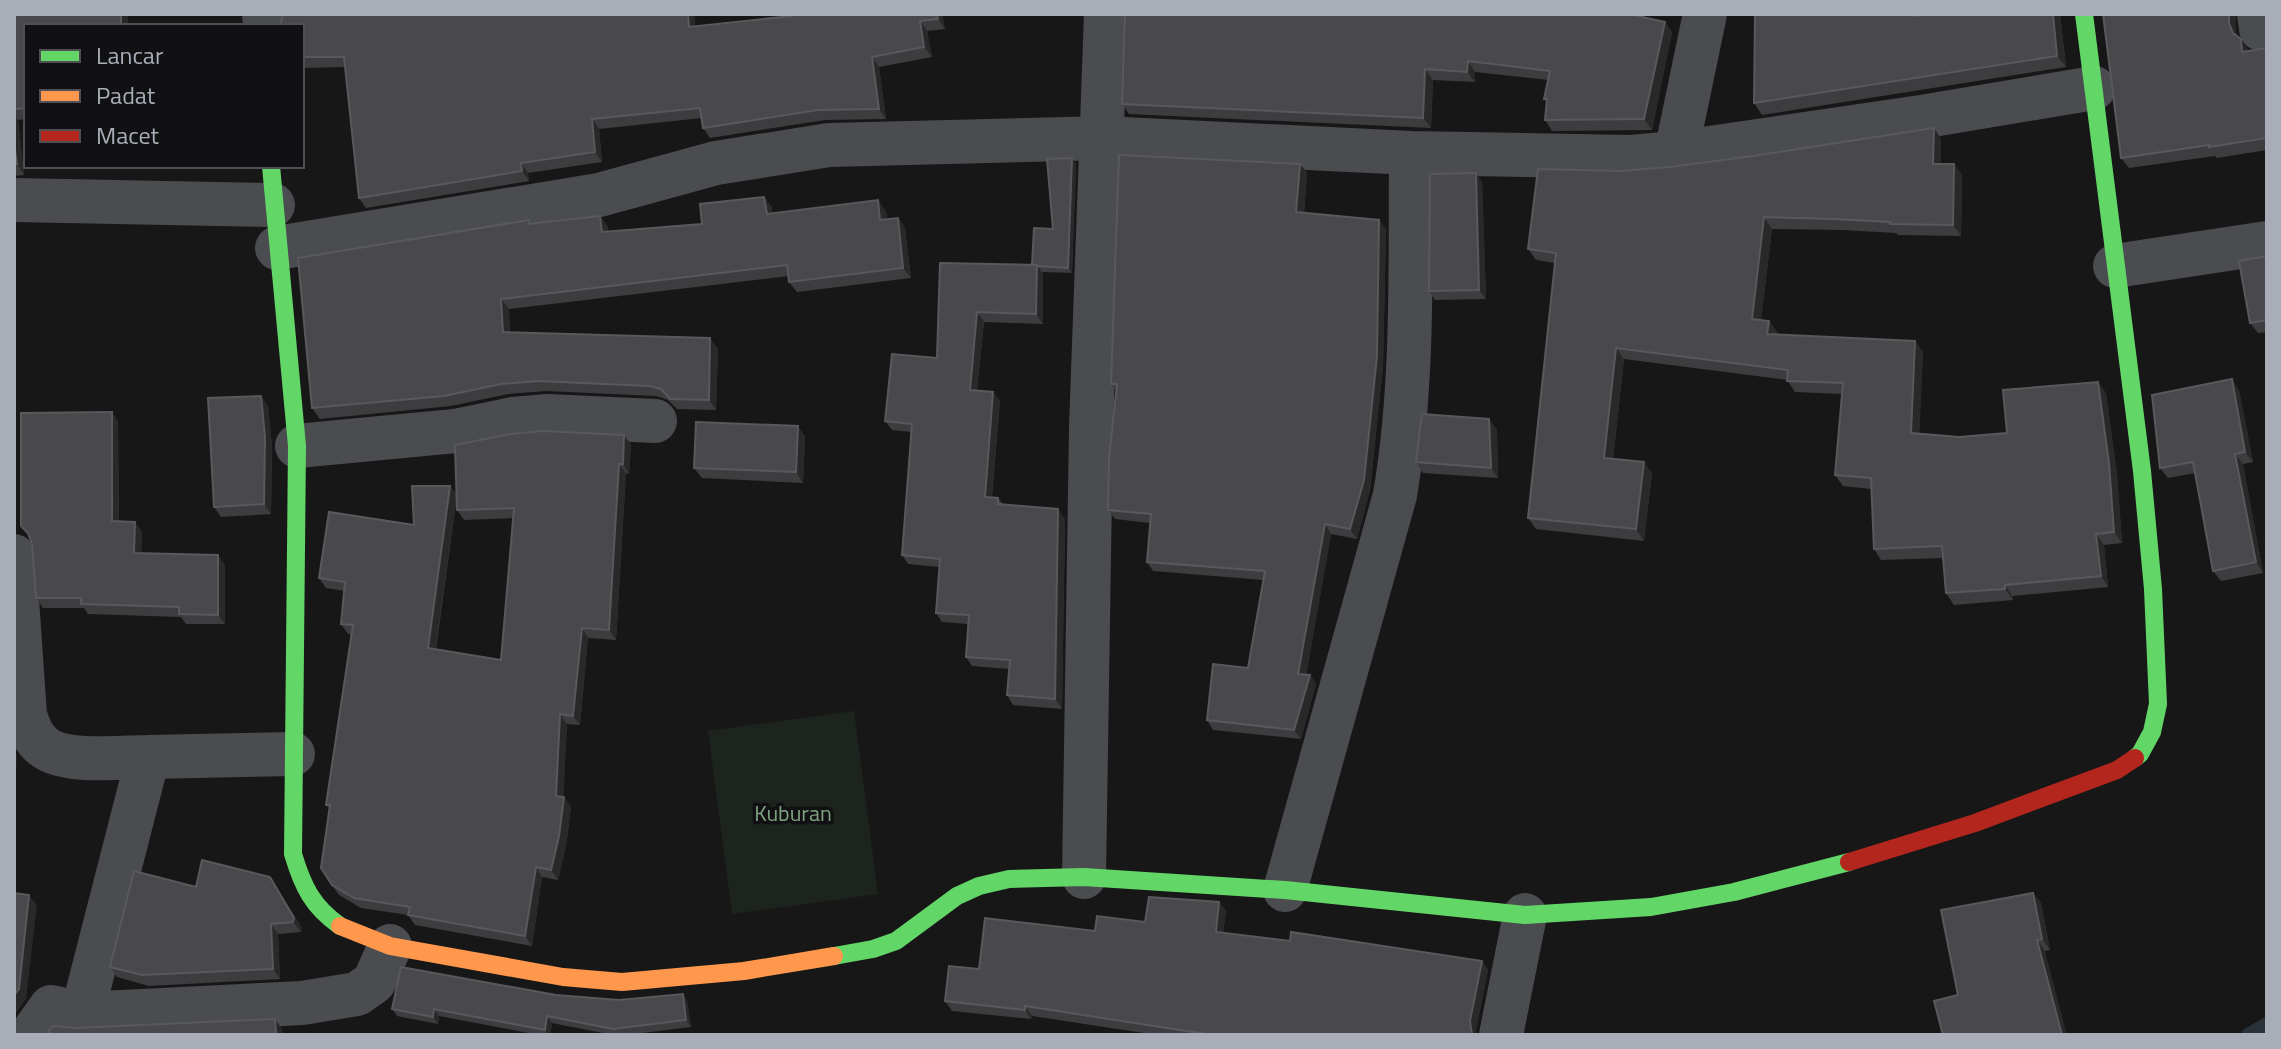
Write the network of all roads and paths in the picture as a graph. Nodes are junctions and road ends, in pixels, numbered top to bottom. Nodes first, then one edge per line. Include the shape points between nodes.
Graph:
1 (1106, 14) edge
2 (1705, 14) edge
3 (2084, 14) edge
4 (2094, 88) junction
5 (1103, 138) junction
6 (1411, 153) junction
7 (1676, 153) junction
8 (272, 185) edge
9 (14, 200) edge
10 (2267, 243) edge
11 (277, 248) junction
12 (2115, 266) junction
13 (655, 421) dead end
14 (297, 446) junction
15 (14, 556) edge
16 (293, 754) junction
17 (148, 757) junction
18 (1084, 877) junction
19 (1285, 890) junction
20 (1525, 915) junction
21 (390, 946) junction
22 (82, 1014) junction
23 (305, 1019) edge
24 (31, 1035) edge
25 (1501, 1035) edge

1 - 5 street
2 - 7 street
3 - 4 street
4 - 7 street
4 - 12 street
5 - 6 street
5 - 11 street via 829,145 716,163 599,195
5 - 18 street via 1091,427
6 - 7 street via 1588,158
6 - 19 street via 1409,374 1402,456
8 - 9 street
8 - 11 street
10 - 12 street
11 - 14 street
12 - 20 street via 2153,589 2158,704 2140,754 2117,770 1975,823 1804,875 1651,907
13 - 14 street via 548,416
14 - 16 street
15 - 17 street via 25,715 32,734 44,748 62,756
16 - 17 street
16 - 21 street via 293,854 302,883 320,912 341,927
17 - 22 street
18 - 19 street
18 - 21 street via 1009,879 979,886 896,941 744,971 588,980
19 - 20 street
20 - 25 street
21 - 23 street via 374,982
22 - 23 street
22 - 24 street via 51,1007

